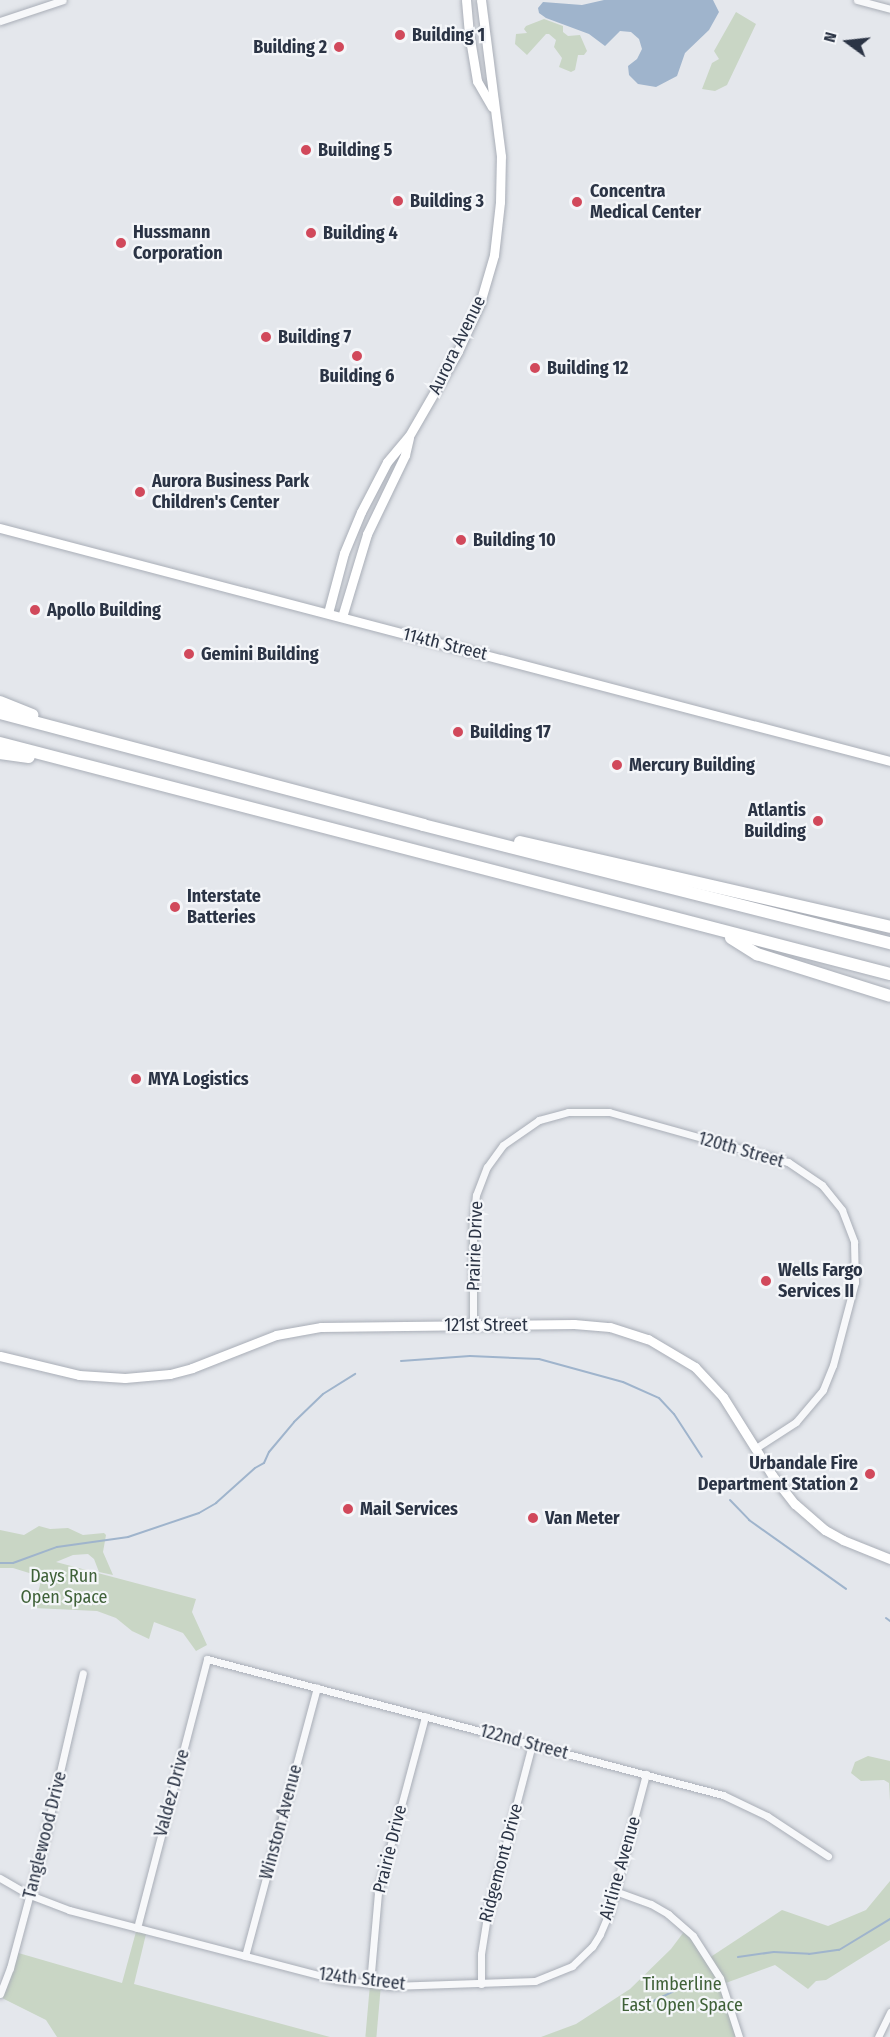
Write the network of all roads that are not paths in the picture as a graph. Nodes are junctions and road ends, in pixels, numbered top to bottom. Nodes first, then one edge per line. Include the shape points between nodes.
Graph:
1 (63, 0) edge
2 (466, 0) edge
3 (481, 0) edge
4 (857, 0) edge
5 (890, 9) edge
6 (0, 21) edge
7 (493, 108) junction
8 (409, 436) junction
9 (0, 528) edge
10 (328, 613) junction
11 (342, 617) junction
12 (0, 702) edge
13 (0, 713) edge
14 (84, 735) junction
15 (0, 743) edge
16 (0, 753) edge
17 (890, 761) edge
18 (79, 764) junction
19 (423, 825) junction
20 (890, 927) edge
21 (722, 932) junction
22 (890, 943) edge
23 (890, 974) edge
24 (890, 996) edge
25 (609, 1112) joint
26 (473, 1325) junction
27 (0, 1356) edge
28 (756, 1448) junction
29 (889, 1559) edge
30 (207, 1659) joint
31 (83, 1673) dead end
32 (317, 1687) junction
33 (425, 1716) junction
34 (532, 1744) junction
35 (646, 1774) junction
36 (828, 1856) dead end
37 (0, 1878) edge
38 (615, 1891) junction
39 (30, 1895) junction
40 (137, 1928) junction
41 (245, 1956) junction
42 (370, 1984) junction
43 (481, 1984) junction
44 (0, 1994) edge
45 (890, 2012) edge
46 (739, 2037) edge
47 (878, 2037) edge

1 - 6 street
2 - 7 street, Aurora Avenue via 477,81
3 - 7 street, Aurora Avenue
4 - 5 street
7 - 8 street, Aurora Avenue via 502,178 494,255 469,329
8 - 10 street, Aurora Avenue via 387,462 361,512 344,553
8 - 11 street, Aurora Avenue via 405,455 367,534
9 - 10 street, 114th Street
10 - 11 street, 114th Street
11 - 17 street, 114th Street
12 - 14 highway
13 - 14 highway
14 - 19 highway
15 - 18 highway
16 - 18 highway
18 - 21 highway
19 - 20 highway via 554,848
19 - 22 highway
21 - 23 highway
21 - 24 highway via 757,954
25 - 26 street, Prairie Drive via 568,1112 540,1120 509,1140 487,1167 473,1210
25 - 28 street, 120th Street via 788,1162 811,1176 832,1197 852,1232 856,1267 852,1295 824,1390 796,1422
26 - 27 street, 121st Street via 344,1325 298,1330 255,1342 192,1368 147,1377 80,1375
26 - 28 street, 121st Street via 591,1325 648,1339 703,1374 723,1396
28 - 29 street, 121st Street via 783,1490 810,1518 843,1540
30 - 32 street, 122nd Street
30 - 40 street, Valdez Drive
31 - 39 street, Tanglewood Drive
32 - 33 street, 122nd Street
32 - 41 street, Winston Avenue
33 - 34 street, 122nd Street
33 - 42 street, Prairie Drive via 378,1892
34 - 35 street, 122nd Street
34 - 43 street, Ridgemont Drive via 485,1926
35 - 36 street, 122nd Street via 746,1805
35 - 38 street, Airline Avenue
37 - 39 street
38 - 43 street, Airline Avenue via 600,1934 572,1966 535,1981
38 - 46 street via 651,1904 693,1936 720,1978
39 - 40 street, 124th Street
39 - 44 street, Tanglewood Drive
40 - 41 street, 124th Street
41 - 42 street, 124th Street via 328,1978
42 - 43 street, 124th Street
45 - 47 street

